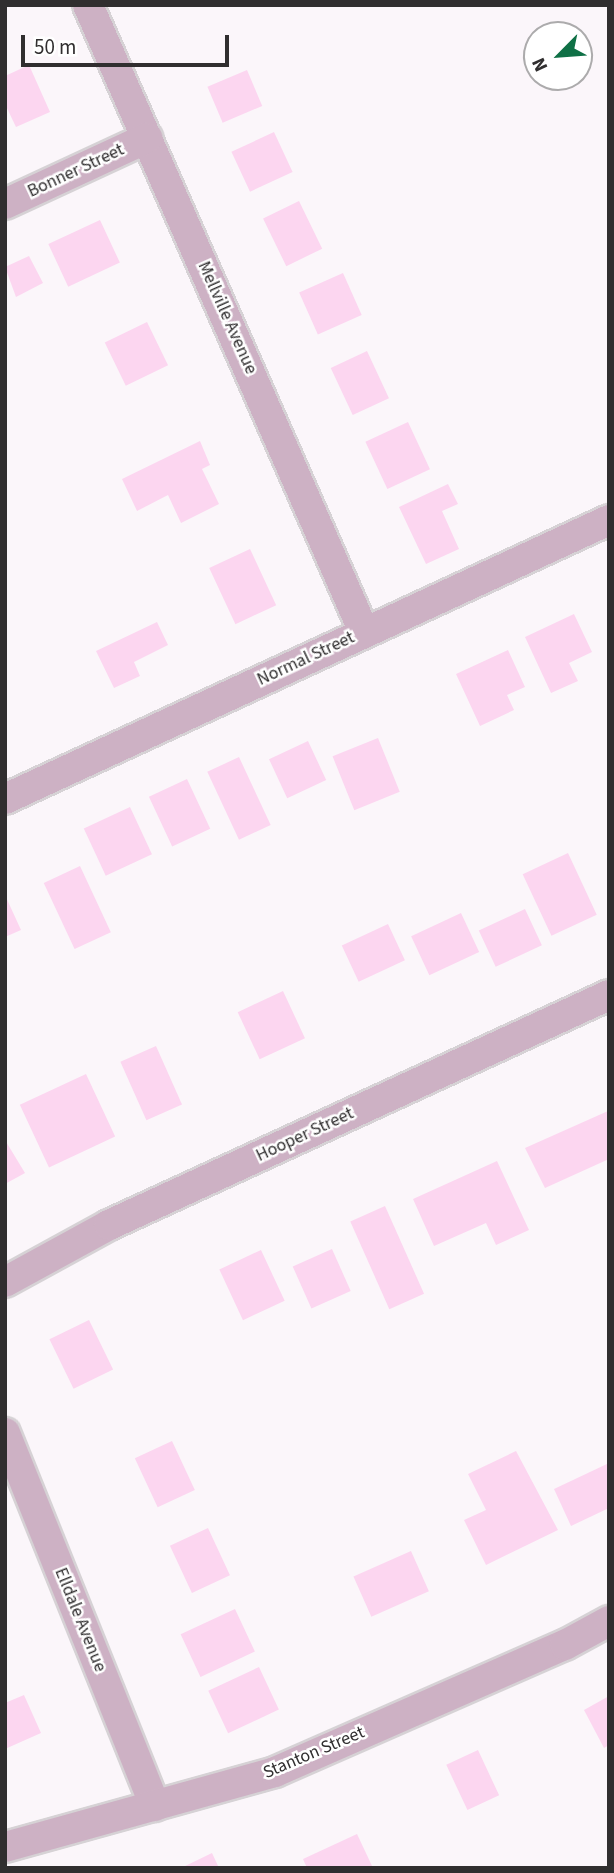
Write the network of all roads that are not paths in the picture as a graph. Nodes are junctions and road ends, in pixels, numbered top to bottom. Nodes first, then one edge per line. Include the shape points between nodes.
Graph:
1 (88, 5) edge
2 (148, 138) junction
3 (5, 204) edge
4 (609, 520) edge
5 (365, 632) junction
6 (5, 799) edge
7 (609, 995) edge
8 (5, 1282) edge
9 (5, 1433) edge
10 (609, 1621) edge
11 (155, 1806) junction
12 (5, 1847) edge

1 - 2 street, Mellville Avenue
2 - 3 street, Bonner Street
2 - 5 street, Mellville Avenue
4 - 5 street, Normal Street
5 - 6 street, Normal Street
7 - 8 street, Hooper Street via 109,1225
9 - 11 street, Elldale Avenue
10 - 11 street, Stanton Street via 565,1645 275,1772
11 - 12 street, Stanton Street

